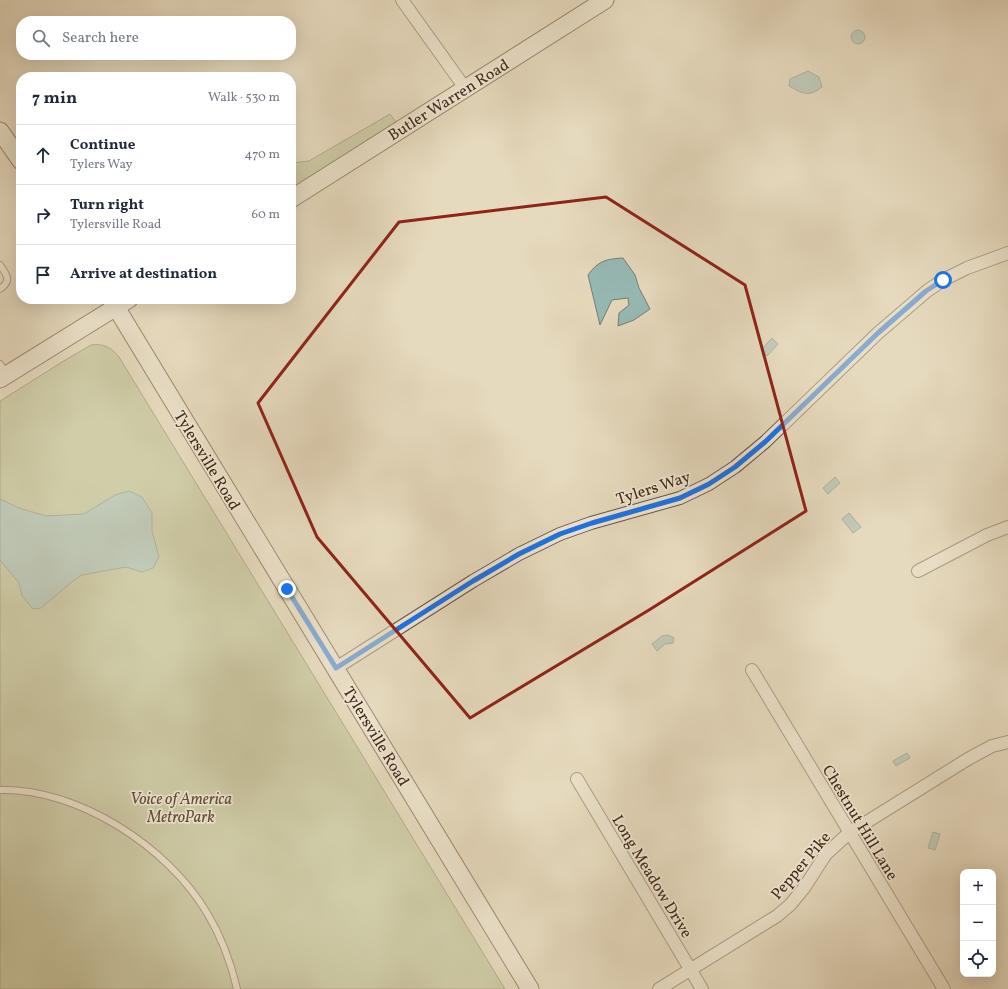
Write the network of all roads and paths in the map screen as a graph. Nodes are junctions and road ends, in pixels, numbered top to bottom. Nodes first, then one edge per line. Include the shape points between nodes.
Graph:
1 (402, 0) edge
2 (599, 2) edge
3 (465, 88) junction
4 (0, 131) edge
5 (16, 154) edge
6 (296, 196) edge
7 (1008, 253) edge
8 (0, 265) edge
9 (0, 289) edge
10 (116, 304) edge
11 (120, 304) edge
12 (2, 372) edge
13 (1008, 527) edge
14 (918, 570) dead end
15 (336, 668) junction
16 (752, 670) dead end
17 (1008, 742) edge
18 (577, 779) dead end
19 (0, 790) edge
20 (849, 833) junction
21 (690, 970) junction
22 (237, 989) edge
23 (530, 989) edge
24 (659, 989) edge
25 (702, 989) edge
26 (944, 989) edge

1 - 3 street
2 - 3 main road, Butler Warren Road
3 - 6 main road, Butler Warren Road
4 - 5 main road
7 - 15 street, Tylers Way via 967,268 926,291 878,333 765,442 709,484 680,498 560,534 473,581
8 - 9 lane via 7,275 8,282
10 - 12 main road
11 - 15 main road, Tylersville Road
13 - 14 street
15 - 23 main road, Tylersville Road
16 - 20 street, Chestnut Hill Lane
17 - 20 street, Pepper Pike via 992,746 968,759
18 - 21 street, Long Meadow Drive
19 - 22 lane via 40,794 69,803 102,816 149,848 181,877 207,913 222,941
20 - 21 street, Pepper Pike via 826,854 790,905 777,916
20 - 26 street, Chestnut Hill Lane
21 - 24 street, Pepper Pike
21 - 25 street, Long Meadow Drive

